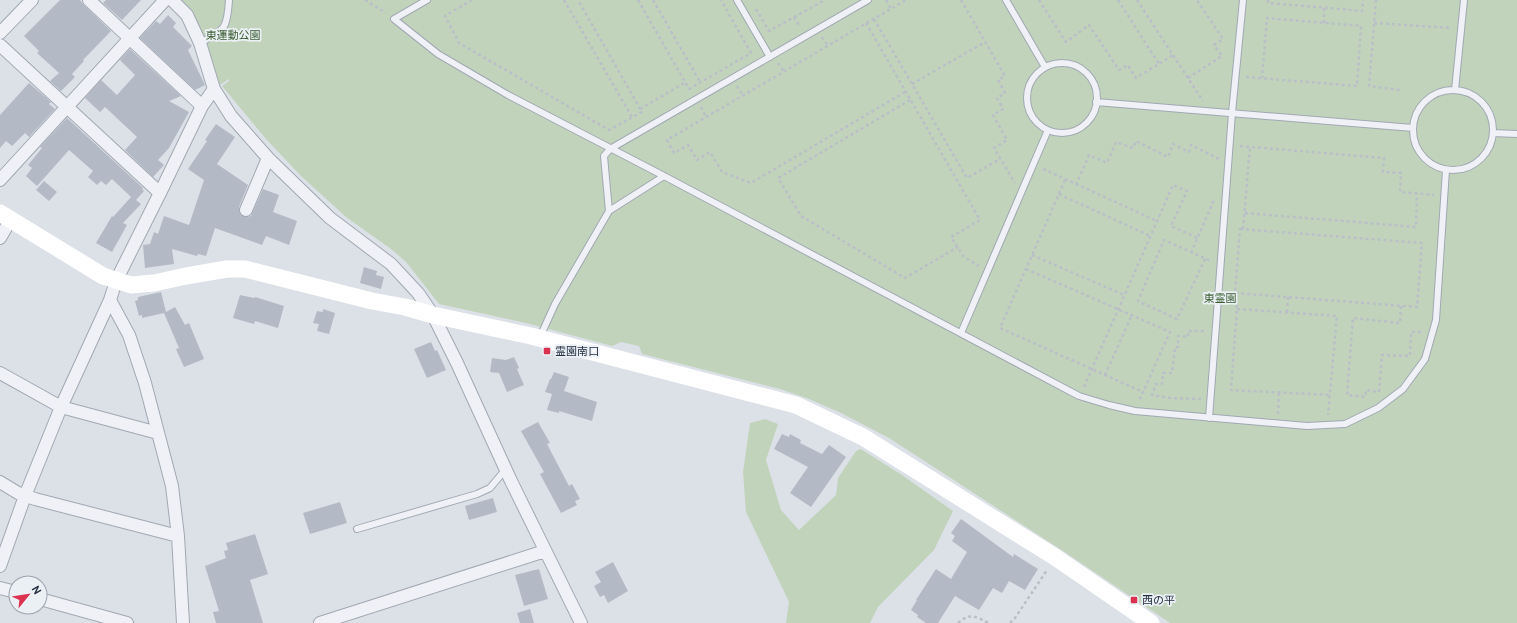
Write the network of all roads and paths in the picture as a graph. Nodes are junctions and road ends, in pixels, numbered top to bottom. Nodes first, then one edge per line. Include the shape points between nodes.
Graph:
1 (32, 0) edge
2 (89, 0) edge
3 (165, 0) edge
4 (172, 0) edge
5 (229, 0) edge
6 (365, 0) edge
7 (427, 0) edge
8 (472, 0) edge
9 (564, 0) edge
10 (578, 0) edge
11 (638, 0) edge
12 (653, 0) edge
13 (721, 0) edge
14 (737, 0) edge
15 (825, 0) edge
16 (868, 0) edge
17 (886, 0) edge
18 (906, 0) edge
19 (961, 0) edge
20 (1006, 0) edge
21 (1039, 0) edge
22 (1118, 0) edge
23 (1137, 0) edge
24 (1197, 0) edge
25 (1243, 0) edge
26 (1268, 0) edge
27 (1363, 0) edge
28 (1376, 0) edge
29 (1464, 0) edge
30 (755, 6) dead end
31 (1324, 8) junction
32 (891, 9) junction
33 (394, 19) junction
34 (874, 19) junction
35 (866, 23) junction
36 (1324, 23) junction
37 (1374, 23) junction
38 (1462, 29) junction
39 (0, 34) edge
40 (130, 37) junction
41 (985, 42) junction
42 (200, 43) junction
43 (0, 45) edge
44 (1173, 55) junction
45 (770, 58) junction
46 (1158, 64) junction
47 (1045, 67) junction
48 (1236, 76) junction
49 (1188, 78) junction
50 (1262, 78) junction
51 (686, 82) junction
52 (700, 82) junction
53 (912, 84) junction
54 (214, 89) junction
55 (1400, 90) dead end
56 (1455, 90) junction
57 (906, 92) junction
58 (910, 100) junction
59 (1096, 102) junction
60 (202, 106) junction
61 (66, 107) junction
62 (640, 109) junction
63 (1210, 111) junction
64 (1232, 113) junction
65 (632, 117) junction
66 (1413, 128) junction
67 (1048, 130) junction
68 (1493, 133) junction
69 (1517, 134) edge
70 (1230, 145) junction
71 (1250, 147) junction
72 (610, 149) junction
73 (268, 158) junction
74 (1000, 159) junction
75 (1228, 164) junction
76 (1033, 165) junction
77 (1446, 170) junction
78 (664, 176) junction
79 (0, 180) edge
80 (1065, 180) junction
81 (1076, 185) junction
82 (160, 193) junction
83 (1417, 193) junction
84 (1021, 194) junction
85 (1059, 194) junction
86 (1216, 196) dead end
87 (1444, 196) junction
88 (246, 210) dead end
89 (609, 211) junction
90 (1245, 213) junction
91 (5, 216) edge
92 (1157, 221) junction
93 (1243, 229) junction
94 (1150, 236) junction
95 (0, 238) edge
96 (1197, 238) junction
97 (958, 247) junction
98 (1191, 253) junction
99 (1032, 255) junction
100 (1205, 259) junction
101 (1220, 266) junction
102 (1026, 269) junction
103 (987, 271) junction
104 (116, 281) junction
105 (1235, 293) junction
106 (1124, 296) junction
107 (1288, 297) junction
108 (110, 300) junction
109 (1401, 306) junction
110 (1118, 309) junction
111 (1237, 309) junction
112 (1287, 312) junction
113 (433, 315) junction
114 (1132, 315) junction
115 (1215, 331) junction
116 (961, 333) junction
117 (1432, 333) junction
118 (539, 338) junction
119 (1091, 370) junction
120 (0, 373) edge
121 (1105, 376) junction
122 (1143, 392) junction
123 (1279, 393) junction
124 (1330, 395) junction
125 (1080, 396) junction
126 (1210, 400) junction
127 (61, 407) junction
128 (1135, 411) junction
129 (1209, 418) junction
130 (1278, 424) junction
131 (1327, 425) junction
132 (158, 433) junction
133 (505, 470) junction
134 (0, 482) edge
135 (25, 496) junction
136 (357, 529) dead end
137 (178, 536) junction
138 (545, 551) junction
139 (1055, 557) junction
140 (0, 566) edge
141 (48, 601) edge
142 (126, 623) edge
143 (183, 623) edge
144 (320, 623) edge
145 (581, 623) edge
146 (958, 623) edge
147 (989, 623) edge
148 (1010, 623) edge
149 (1151, 623) edge

1 - 39 street
2 - 40 street
3 - 40 street
4 - 42 street via 186,15
5 - 42 lane via 227,21 220,32
6 - 33 path
7 - 33 lane
8 - 65 path via 445,16 459,43 610,130
9 - 65 path
10 - 62 path
11 - 51 path
12 - 52 path
13 - 52 path via 751,53
14 - 45 lane
15 - 30 path via 769,31
16 - 45 lane
17 - 32 path
18 - 32 path
19 - 41 path
20 - 47 lane
21 - 46 path via 1066,42 1089,26 1118,70 1128,65 1136,78
22 - 46 path
23 - 44 path
24 - 49 path via 1222,39 1214,45 1222,56
25 - 48 lane
26 - 31 path via 1268,3
27 - 31 path via 1362,11
28 - 37 path
29 - 38 lane
31 - 36 path
32 - 34 path
33 - 72 lane via 438,54 508,95
34 - 35 path
34 - 53 path
35 - 57 path
35 - 57 path via 667,140 674,153 688,145 697,160 710,152 722,172 751,182
36 - 50 path via 1267,18
36 - 50 path via 1361,26 1357,86
37 - 38 path
37 - 55 path via 1369,86
38 - 56 lane
40 - 60 street
40 - 61 street
41 - 53 path
41 - 74 path via 1005,76 998,80 1005,92 997,98 1003,109 993,115 1007,140 994,148
42 - 54 street
43 - 61 street
44 - 46 path
44 - 49 path
45 - 72 lane
47 - 59 lane via 1066,63 1083,70 1094,84
47 - 67 lane via 1029,84 1027,102 1034,119
48 - 50 path
48 - 64 lane
49 - 63 path
51 - 52 path via 689,89
51 - 62 path
53 - 74 path via 967,178
54 - 60 street
54 - 73 street via 231,116
56 - 66 lane via 1441,92 1424,102 1414,118
56 - 68 lane via 1478,98 1489,114
57 - 58 path
58 - 97 path via 980,220 951,237
58 - 97 path via 778,178 800,216 905,278
59 - 63 lane
59 - 67 lane via 1089,119 1075,130
60 - 82 street
61 - 79 street
61 - 82 street
62 - 65 path via 642,112
63 - 64 lane
64 - 66 lane
64 - 70 lane
66 - 77 lane via 1413,138 1421,155 1436,167
67 - 76 lane
68 - 69 lane
68 - 77 lane via 1487,151 1478,162 1465,169
70 - 71 path
70 - 75 lane
71 - 83 path via 1384,158 1383,172 1401,174 1400,192
71 - 90 path
72 - 78 lane
72 - 89 lane via 604,156
73 - 88 street
73 - 113 street via 330,218 391,264 418,293
74 - 84 path
75 - 81 path via 1191,145 1189,152 1173,144 1168,157 1136,141 1133,148 1116,142 1107,163 1089,155
75 - 101 lane
76 - 80 path
76 - 84 lane
77 - 87 lane
78 - 89 lane
78 - 116 lane
80 - 81 path
80 - 85 path
81 - 92 path
82 - 104 street
83 - 87 path
83 - 90 path via 1416,227
84 - 103 lane
85 - 94 path
85 - 99 path
86 - 96 path
87 - 117 lane via 1436,320
89 - 118 lane via 555,304
90 - 93 path
91 - 95 street
91 - 104 street via 103,276
92 - 94 path
92 - 96 path via 1173,185 1187,191 1171,226
93 - 105 path via 1240,229
93 - 109 path via 1422,243 1417,307
94 - 106 path
96 - 98 path
97 - 103 path via 964,257
98 - 100 path
98 - 100 path via 1164,240 1138,301 1177,319
99 - 102 path
99 - 106 path
100 - 101 path
101 - 115 lane
102 - 110 path
102 - 119 path via 1000,328
103 - 116 lane
104 - 108 street
104 - 113 street via 132,285 154,283 227,269 245,269
105 - 107 path
105 - 111 path
106 - 110 path
107 - 109 path
107 - 112 path
108 - 127 street
108 - 132 street via 129,335
109 - 117 path via 1400,322 1353,318 1346,395 1365,397 1366,390 1379,392 1382,355 1410,356 1411,332
110 - 114 path
110 - 119 path
111 - 112 path
111 - 123 path via 1231,390
112 - 124 path via 1337,316
113 - 118 street
113 - 133 street
114 - 121 path
114 - 122 path via 1170,332
115 - 126 lane
115 - 126 path via 1188,331 1188,337 1178,336 1172,373 1162,374 1162,384 1156,384 1152,395
116 - 125 lane
117 - 131 lane via 1425,358 1403,389 1378,408 1345,424
118 - 139 street via 796,404 863,437
119 - 121 path
119 - 125 path
120 - 127 street
121 - 122 path
122 - 128 path
123 - 124 path
123 - 130 path
124 - 131 path
125 - 128 lane
126 - 129 lane
127 - 132 street
127 - 135 street
128 - 129 lane
129 - 130 lane
130 - 131 lane
132 - 137 street via 172,486
133 - 136 lane via 490,488 477,494
133 - 138 street
134 - 135 street
135 - 137 street
135 - 140 street
137 - 143 street
138 - 144 street
138 - 145 street
139 - 148 path
139 - 149 street
141 - 142 street
146 - 147 path via 965,617 974,616

